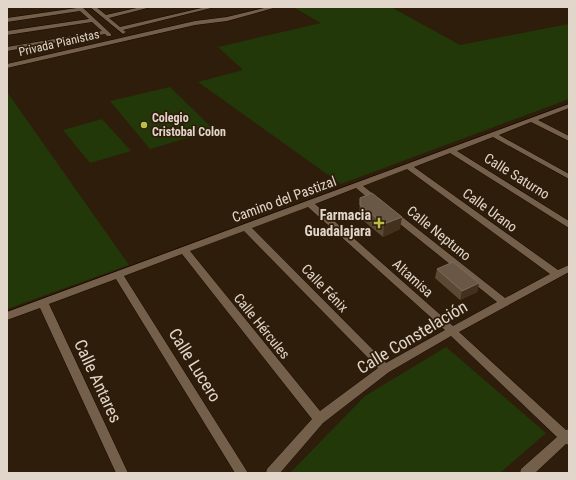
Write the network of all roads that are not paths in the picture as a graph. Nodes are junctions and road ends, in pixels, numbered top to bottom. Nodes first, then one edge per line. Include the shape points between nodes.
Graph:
1 (93, 7) edge
2 (148, 7) edge
3 (212, 7) edge
4 (274, 7) edge
5 (80, 8) edge
6 (105, 17) junction
7 (7, 20) edge
8 (93, 20) junction
9 (119, 29) junction
10 (106, 32) junction
11 (7, 33) edge
12 (130, 38) junction
13 (116, 41) junction
14 (7, 49) edge
15 (7, 66) edge
16 (569, 106) edge
17 (532, 120) junction
18 (493, 134) junction
19 (569, 139) edge
20 (451, 150) junction
21 (408, 166) junction
22 (569, 177) edge
23 (358, 186) junction
24 (309, 203) junction
25 (569, 225) edge
26 (246, 227) junction
27 (184, 250) junction
28 (569, 268) edge
29 (119, 274) junction
30 (557, 274) junction
31 (504, 302) junction
32 (42, 303) junction
33 (7, 316) edge
34 (452, 331) junction
35 (385, 369) junction
36 (319, 419) junction
37 (568, 437) edge
38 (122, 473) edge
39 (242, 473) edge
40 (272, 473) edge
41 (526, 473) edge

1 - 6 street
2 - 6 street
3 - 9 street
4 - 12 street, Privada Pianistas
5 - 7 street
5 - 8 street
6 - 9 street
8 - 10 street
8 - 11 street
9 - 12 street
10 - 13 street
10 - 14 street
12 - 13 street, Privada Pianistas
13 - 15 street, Privada Pianistas
16 - 17 street, Camino del Pastizal
17 - 18 street, Camino del Pastizal
17 - 19 street
18 - 20 street, Camino del Pastizal
18 - 22 street
20 - 21 street, Camino del Pastizal
20 - 25 street, Calle Saturno
21 - 23 street, Camino del Pastizal
21 - 30 street, Calle Urano
23 - 24 street, Camino del Pastizal
23 - 31 street, Calle Neptuno
24 - 26 street, Camino del Pastizal
24 - 34 street, Altamisa
26 - 27 street, Camino del Pastizal
26 - 35 street, Calle Fénix
27 - 29 street, Camino del Pastizal
27 - 36 street, Calle Hércules
28 - 30 street, Calle Constelación
29 - 32 street, Camino del Pastizal
29 - 39 street, Calle Lucero
30 - 31 street, Calle Constelación
31 - 34 street, Calle Constelación
32 - 33 street, Camino del Pastizal
32 - 38 street, Calle Antares
34 - 35 street, Calle Constelación
34 - 37 street, Altamisa
35 - 36 street, Calle Constelación
36 - 40 street, Calle Constelación
37 - 41 street

